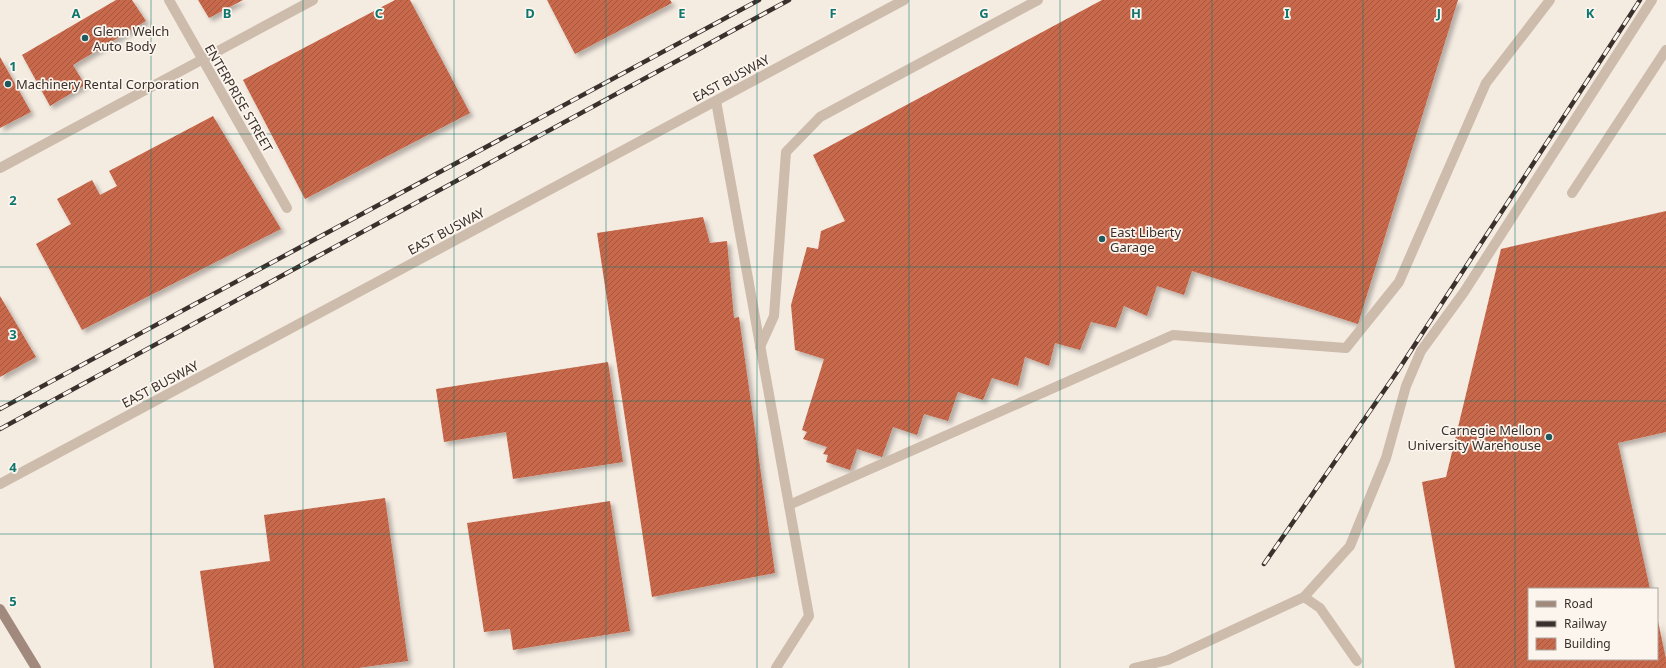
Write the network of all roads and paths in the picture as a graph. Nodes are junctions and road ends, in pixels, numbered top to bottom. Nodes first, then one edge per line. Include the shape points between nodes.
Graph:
1 (168, 0) edge
2 (313, 0) edge
3 (904, 0) edge
4 (1038, 0) edge
5 (1550, 0) edge
6 (1652, 0) edge
7 (1666, 50) edge
8 (202, 59) junction
9 (716, 101) junction
10 (0, 168) edge
11 (1572, 193) dead end
12 (287, 208) dead end
13 (760, 347) junction
14 (0, 484) edge
15 (789, 505) junction
16 (1304, 597) junction
17 (0, 609) edge
18 (1357, 661) dead end
19 (36, 668) edge
20 (776, 668) edge
21 (1134, 668) edge

1 - 8 street, ENTERPRISE STREET
2 - 8 street
3 - 9 street, EAST BUSWAY
4 - 13 street via 820,117 786,152 774,316
5 - 15 street via 1486,82 1399,282 1346,348 1173,334
6 - 16 street via 1464,292 1421,351 1406,386 1386,458 1350,546
7 - 11 street
8 - 10 street
8 - 12 street, ENTERPRISE STREET
9 - 13 street
9 - 14 street, EAST BUSWAY
13 - 15 street
15 - 20 street via 809,616
16 - 18 street via 1320,608
16 - 21 street via 1168,660
17 - 19 main road

